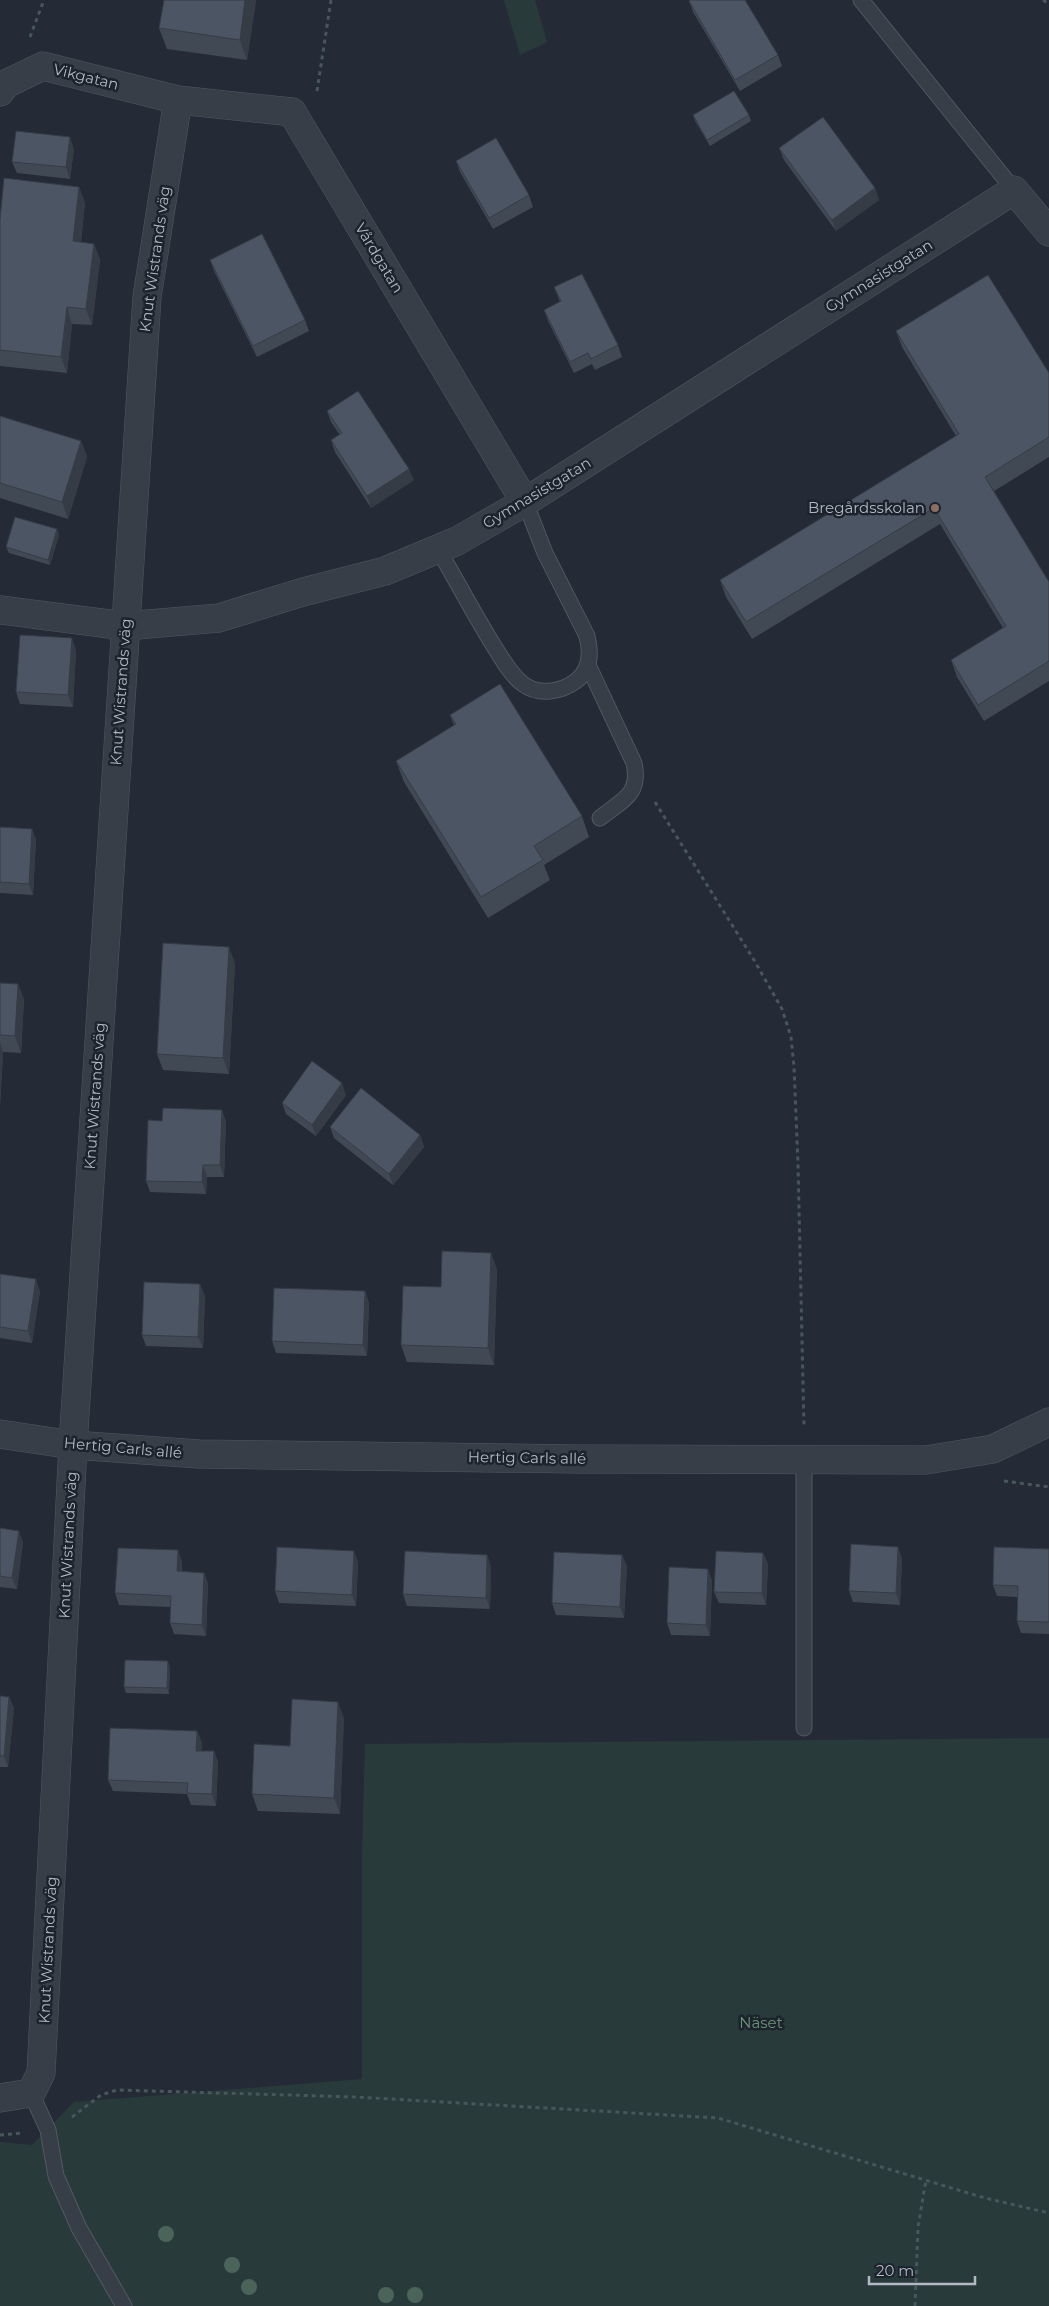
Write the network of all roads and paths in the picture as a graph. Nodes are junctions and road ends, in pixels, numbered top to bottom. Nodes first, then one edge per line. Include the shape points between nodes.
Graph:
1 (331, 0) edge
2 (861, 0) edge
3 (1043, 0) edge
4 (1049, 4) edge
5 (0, 92) edge
6 (178, 100) junction
7 (292, 112) junction
8 (1014, 190) junction
9 (1049, 232) edge
10 (525, 502) junction
11 (438, 549) junction
12 (0, 610) edge
13 (125, 626) junction
14 (588, 665) junction
15 (635, 786) junction
16 (600, 818) dead end
17 (1049, 1422) edge
18 (0, 1434) edge
19 (73, 1445) junction
20 (804, 1460) junction
21 (804, 1728) dead end
22 (32, 2093) junction
23 (0, 2098) edge
24 (68, 2120) dead end
25 (926, 2180) junction
26 (1049, 2213) edge
27 (124, 2306) edge
28 (915, 2306) edge

1 - 7 path via 320,84 316,94
2 - 8 lane
3 - 4 path
5 - 6 street, Vikgatan via 6,84 43,66
6 - 7 street
6 - 13 street, Knut Wistrands väg via 147,297
7 - 10 street, Vårdgatan
8 - 9 street
8 - 10 street, Gymnasistgatan
10 - 11 street, Gymnasistgatan
10 - 14 lane via 545,553 587,636
11 - 13 street, Gymnasistgatan via 385,572 303,592 219,618
11 - 14 lane via 505,664 522,683 539,691 561,689 579,678
12 - 13 street, Gymnasistgatan
13 - 19 street, Knut Wistrands väg
14 - 15 lane via 634,763
15 - 16 lane
15 - 20 path via 654,799 754,960 782,1009 791,1037 798,1174
17 - 20 street, Hertig Carls allé via 992,1449 926,1460
18 - 19 street, Hertig Carls allé
19 - 20 street, Hertig Carls allé via 199,1454
19 - 22 street, Knut Wistrands väg via 44,2035 41,2073
20 - 21 lane
22 - 23 street
22 - 27 lane via 48,2130 56,2176 79,2228
24 - 25 path via 101,2096 117,2090 356,2097 718,2118
25 - 26 path
25 - 28 path via 918,2227

